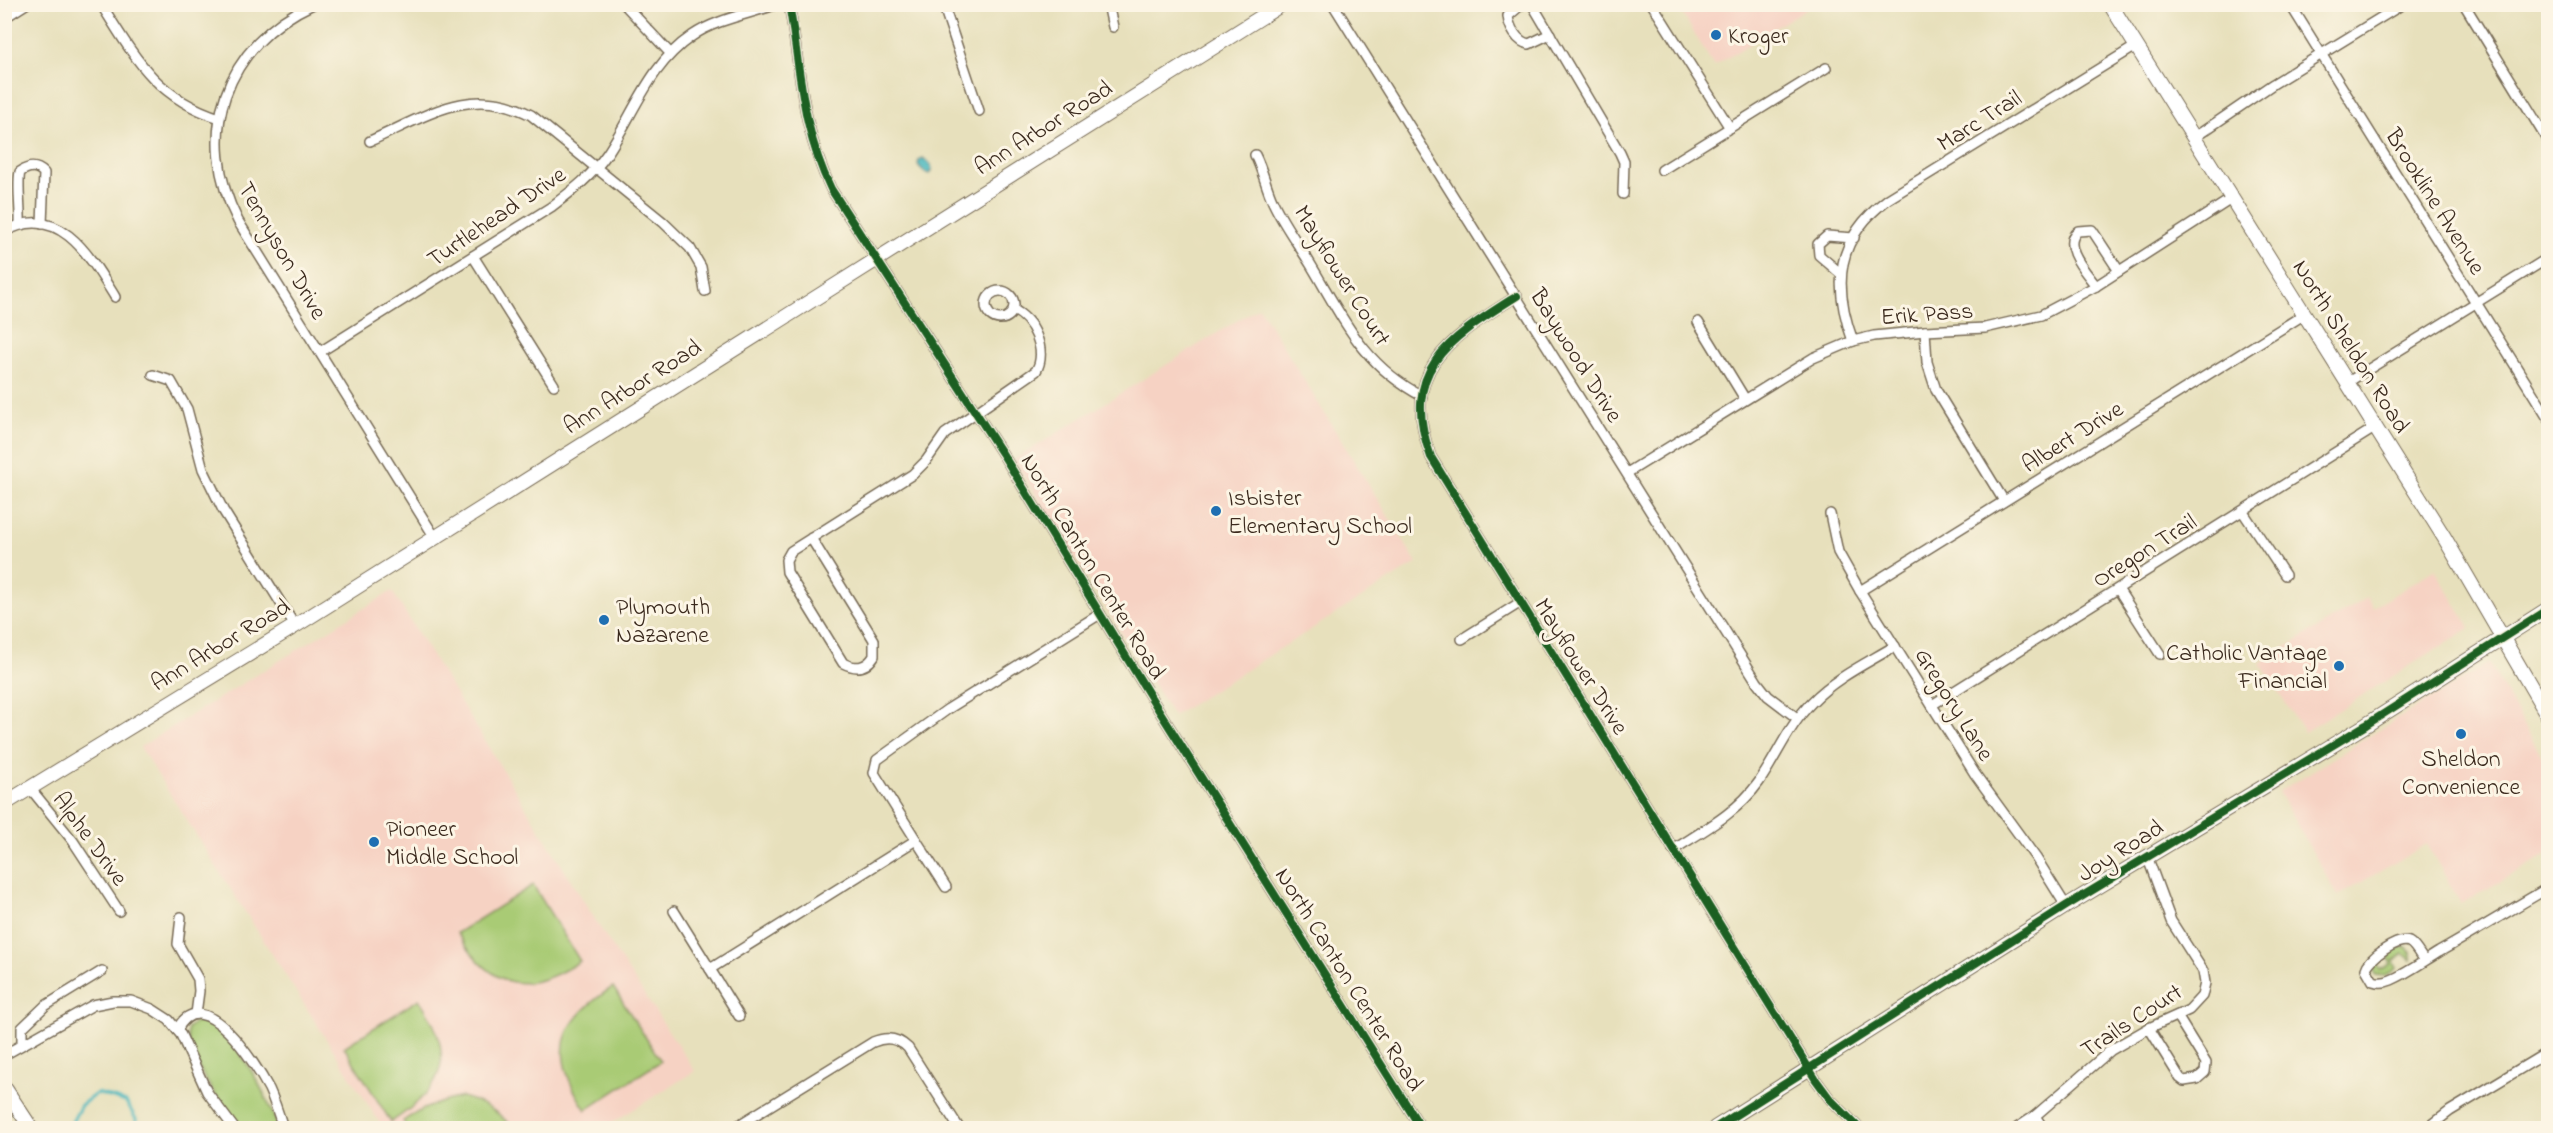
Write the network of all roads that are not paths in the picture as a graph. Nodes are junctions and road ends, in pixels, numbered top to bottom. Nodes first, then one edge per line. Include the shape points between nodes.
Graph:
1 (26, 4) edge
2 (101, 4) edge
3 (313, 4) edge
4 (624, 4) edge
5 (777, 4) edge
6 (789, 4) edge
7 (943, 4) edge
8 (1108, 4) edge
9 (1282, 4) edge
10 (1333, 4) edge
11 (1522, 4) edge
12 (1532, 4) edge
13 (1652, 4) edge
14 (2110, 4) edge
15 (2290, 4) edge
16 (2403, 4) edge
17 (2464, 4) edge
18 (4, 18) edge
19 (1113, 27) dead end
20 (1550, 34) junction
21 (2136, 46) junction
22 (670, 53) junction
23 (2321, 55) junction
24 (1826, 68) dead end
25 (979, 111) dead end
26 (220, 118) junction
27 (1730, 128) junction
28 (2195, 136) junction
29 (370, 141) dead end
30 (2548, 141) edge
31 (1255, 155) dead end
32 (596, 168) junction
33 (1662, 170) dead end
34 (1623, 194) dead end
35 (2231, 200) junction
36 (42, 224) junction
37 (20, 225) junction
38 (4, 232) edge
39 (1854, 238) junction
40 (473, 256) junction
41 (2548, 258) edge
42 (874, 259) junction
43 (2119, 271) junction
44 (1840, 274) junction
45 (2096, 286) junction
46 (705, 291) dead end
47 (1517, 296) junction
48 (115, 297) dead end
49 (2476, 302) junction
50 (1013, 310) dead end
51 (2305, 314) junction
52 (1698, 322) dead end
53 (1925, 331) junction
54 (1852, 341) junction
55 (320, 352) junction
56 (153, 375) dead end
57 (2348, 382) junction
58 (554, 385) dead end
59 (1422, 396) junction
60 (1745, 399) junction
61 (974, 412) junction
62 (2548, 418) edge
63 (2376, 427) junction
64 (1627, 473) junction
65 (2004, 501) junction
66 (2243, 512) junction
67 (1830, 514) dead end
68 (434, 536) junction
69 (811, 538) junction
70 (2285, 575) dead end
71 (2118, 589) junction
72 (1860, 591) junction
73 (1521, 602) junction
74 (2548, 609) edge
75 (1100, 614) junction
76 (295, 626) junction
77 (2503, 638) junction
78 (1462, 639) dead end
79 (1895, 646) junction
80 (2160, 654) dead end
81 (1932, 705) junction
82 (2548, 716) edge
83 (1797, 718) junction
84 (30, 788) junction
85 (4, 804) edge
86 (916, 840) junction
87 (1673, 850) junction
88 (2147, 856) junction
89 (946, 887) dead end
90 (2548, 888) edge
91 (2066, 906) junction
92 (119, 911) dead end
93 (674, 911) dead end
94 (181, 917) dead end
95 (2424, 961) junction
96 (710, 969) junction
97 (102, 971) dead end
98 (196, 1014) junction
99 (739, 1016) dead end
100 (2177, 1016) junction
101 (2149, 1028) junction
102 (177, 1030) junction
103 (22, 1044) junction
104 (2548, 1052) edge
105 (4, 1055) edge
106 (1810, 1069) junction
107 (4, 1087) edge
108 (2035, 1116) junction
109 (31, 1128) edge
110 (234, 1128) edge
111 (283, 1128) edge
112 (734, 1128) edge
113 (959, 1128) edge
114 (1421, 1128) edge
115 (1715, 1128) edge
116 (1859, 1128) edge
117 (2017, 1128) edge
118 (2043, 1128) edge
119 (2428, 1128) edge

1 - 18 street
2 - 26 street via 149,77 182,102
3 - 26 street, Tennyson Drive via 280,22 252,50 232,79
4 - 22 street
5 - 22 street, Turtlehead Drive via 706,28
6 - 42 street, North Canton Center Road via 804,113 814,150 831,189
7 - 25 street
8 - 19 street
9 - 42 main road, Ann Arbor Road
10 - 47 street, Baywood Drive
11 - 20 street via 1508,16 1519,40 1529,44
12 - 20 street
13 - 27 street
14 - 21 main road, North Sheldon Road
15 - 23 street, Brookline Avenue
16 - 23 street
17 - 30 street
20 - 34 street via 1624,162
21 - 28 main road, North Sheldon Road
21 - 39 street, Marc Trail via 1887,199 1868,215
22 - 32 street, Turtlehead Drive via 650,77
23 - 28 street
23 - 49 street, Brookline Avenue
24 - 27 street
26 - 55 street, Tennyson Drive via 218,163 229,203
27 - 33 street
28 - 35 main road, North Sheldon Road
29 - 32 street via 451,106 492,101 531,115
31 - 59 street, Mayflower Court via 1274,202 1359,343 1389,376
32 - 40 street, Turtlehead Drive via 551,207
32 - 46 street via 690,248 701,267
35 - 43 street, Erik Pass
35 - 51 main road, North Sheldon Road
36 - 37 street
36 - 37 street via 44,173 31,167 21,172 18,179
36 - 48 street via 64,232 81,245
37 - 38 street
39 - 44 street, Marc Trail
39 - 44 street via 1827,236 1818,244 1819,255
40 - 55 street, Turtlehead Drive
40 - 58 street
41 - 49 street
42 - 61 street, North Canton Center Road
42 - 68 main road, Ann Arbor Road
43 - 45 street, Erik Pass
43 - 45 street via 2092,230 2078,231 2071,246
44 - 54 street, Marc Trail via 1841,303
45 - 53 street, Erik Pass via 2021,322
47 - 59 street, Mayflower Drive via 1449,343 1431,368
47 - 64 street, Baywood Drive
49 - 57 street
49 - 62 street, Brookline Avenue
50 - 61 street via 1024,314 1034,332 1042,355 1040,365 1031,376
51 - 57 main road, North Sheldon Road
51 - 65 street, Albert Drive
52 - 60 street
53 - 54 street, Erik Pass
53 - 65 street via 1927,362 1936,390
54 - 60 street, Erik Pass via 1814,358
55 - 68 street, Tennyson Drive
56 - 76 street via 171,381 187,409 203,469 223,510
57 - 63 main road, North Sheldon Road
59 - 73 street, Mayflower Drive via 1422,427 1431,458
60 - 64 street, Erik Pass
61 - 69 street via 945,434 913,474
61 - 75 street, North Canton Center Road
63 - 66 street, Oregon Trail
63 - 77 main road, North Sheldon Road
64 - 83 street, Baywood Drive via 1757,682 1768,696
65 - 72 street, Albert Drive
66 - 70 street
66 - 71 street, Oregon Trail
67 - 72 street, Gregory Lane via 1838,552
68 - 76 main road, Ann Arbor Road
69 - 69 street via 791,551 786,569 843,663 852,668 863,666 874,656 874,640
71 - 80 street
71 - 81 street, Oregon Trail
72 - 79 street, Gregory Lane
73 - 78 street
73 - 87 street, Mayflower Drive
74 - 77 main road, Joy Road
75 - 86 street via 948,709 877,760 874,773
75 - 114 street, North Canton Center Road
76 - 84 main road, Ann Arbor Road
77 - 82 main road, North Sheldon Road
77 - 88 main road, Joy Road via 2370,723
79 - 81 street, Gregory Lane
79 - 83 street via 1834,683
81 - 91 street, Gregory Lane
83 - 87 street via 1760,781 1744,800
84 - 85 main road, Ann Arbor Road
84 - 92 street, Alphe Drive via 73,841
86 - 89 street
86 - 96 street
87 - 106 street, Mayflower Drive
88 - 91 main road, Joy Road
88 - 100 street, Trails Court via 2171,921 2204,977 2197,1004
90 - 95 street
91 - 106 main road, Joy Road
93 - 96 street
94 - 98 street via 178,944 198,979
95 - 95 street via 2381,983 2373,981 2366,969 2373,957 2405,940 2412,943
96 - 99 street
97 - 103 street via 38,1013 22,1028
98 - 102 street
98 - 111 street via 205,1014 223,1026 237,1042 268,1088
100 - 101 street, Trails Court
100 - 101 street via 2208,1068 2197,1079 2180,1078
101 - 108 street, Trails Court via 2111,1050
102 - 103 street via 152,1009 131,1001 113,1001 93,1005
102 - 110 street via 207,1092
103 - 105 street
104 - 119 street
106 - 115 main road, Joy Road
106 - 116 street via 1822,1091
107 - 109 main road
108 - 117 street, Trails Court
108 - 118 street
112 - 113 street via 873,1042 892,1039 909,1048

